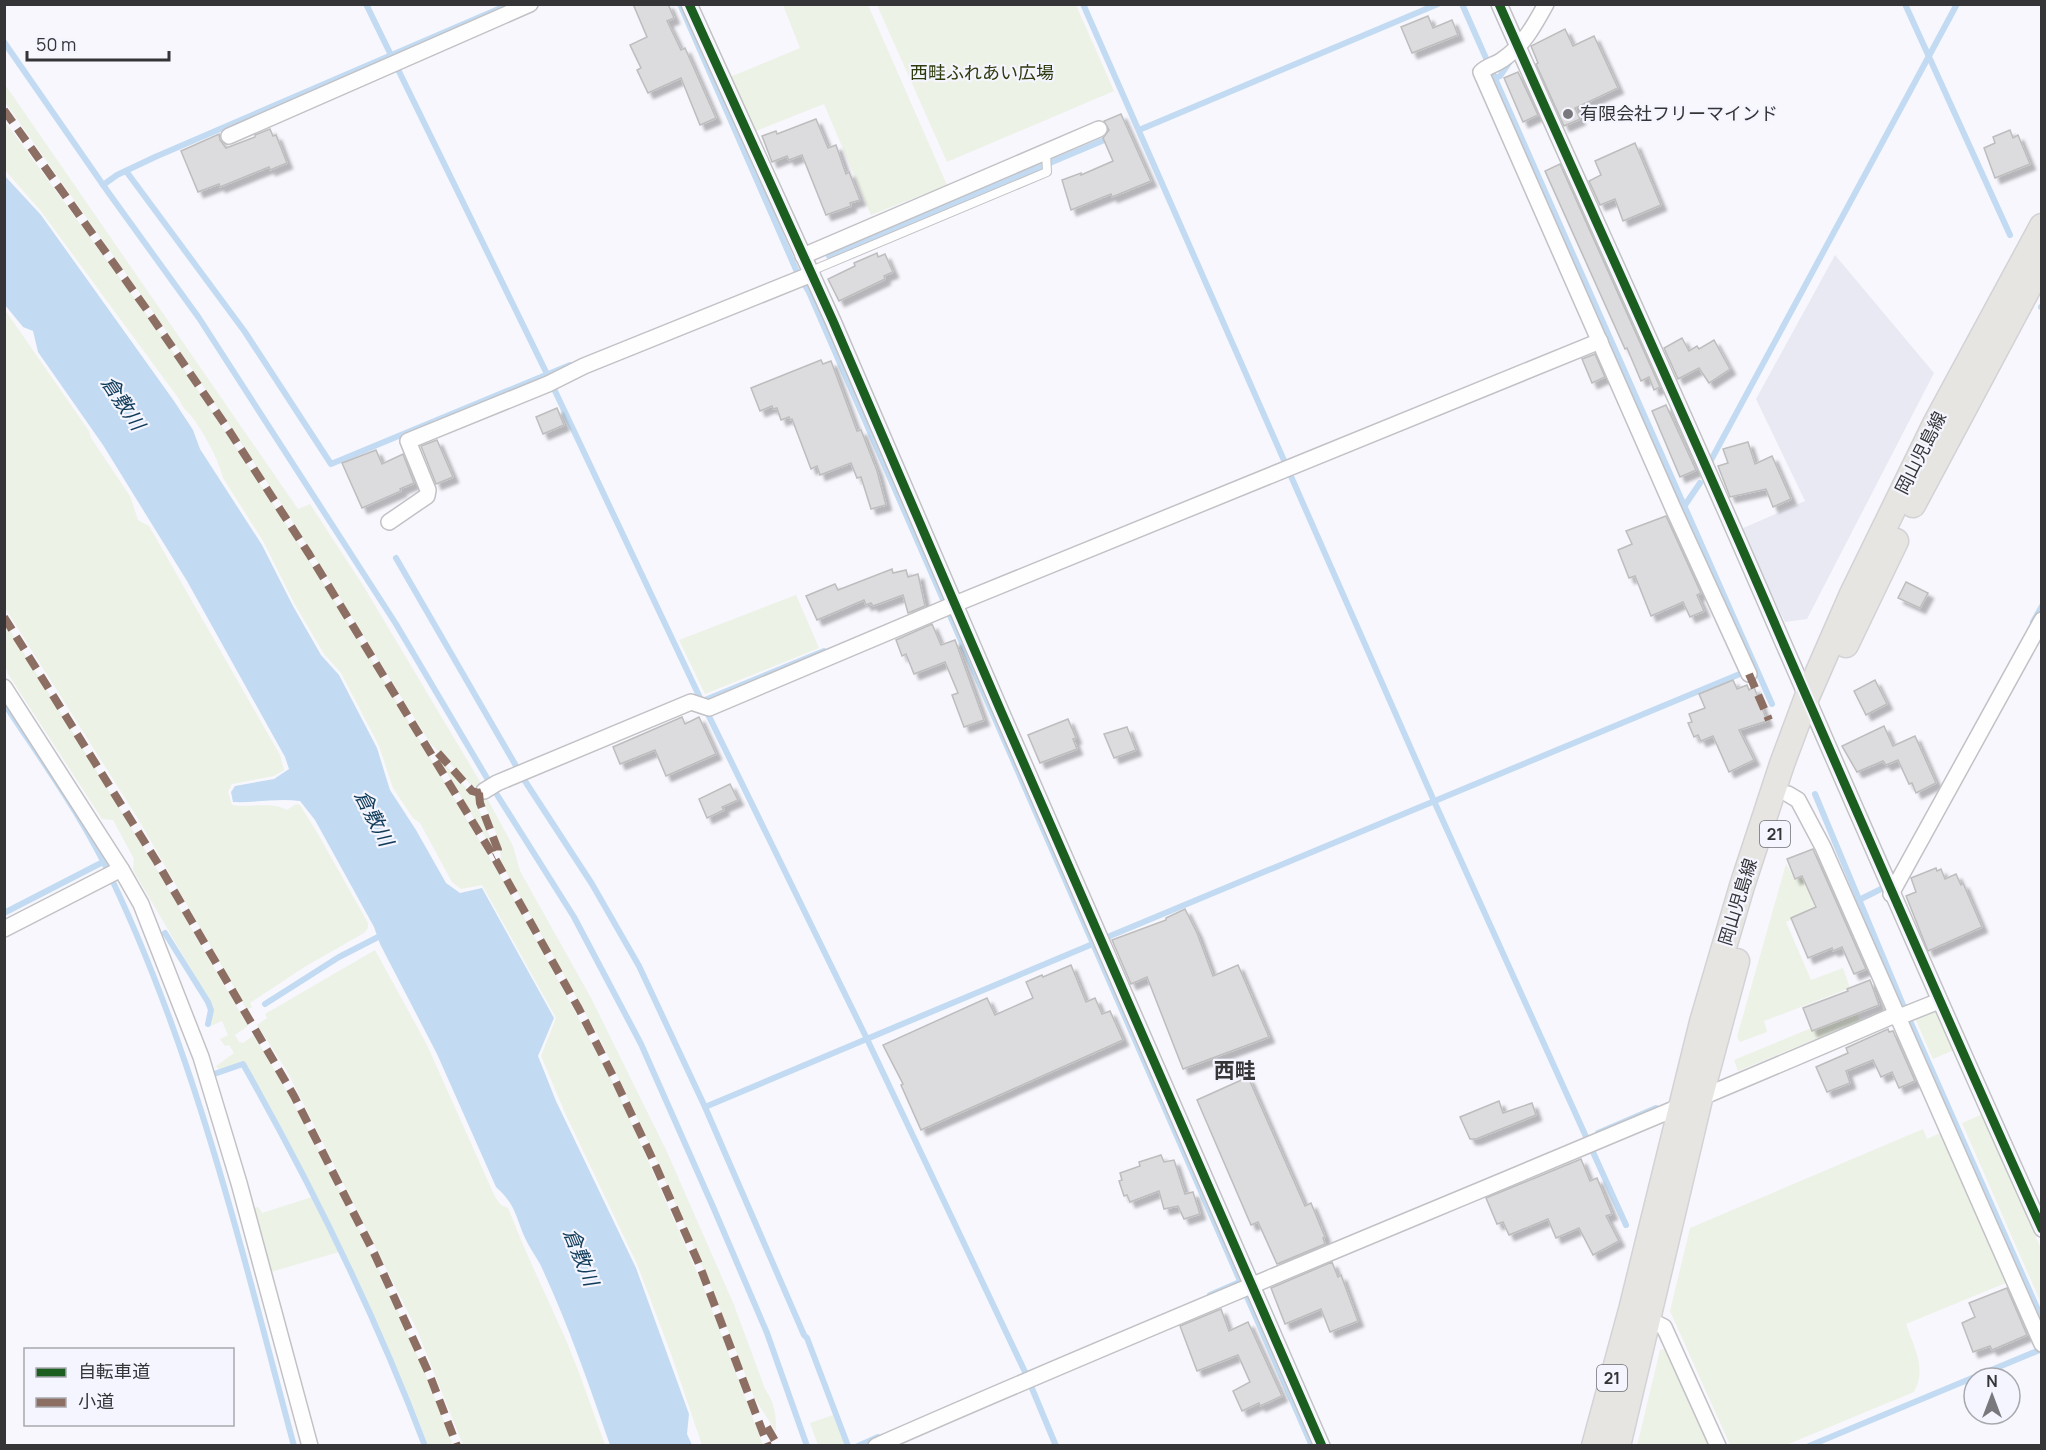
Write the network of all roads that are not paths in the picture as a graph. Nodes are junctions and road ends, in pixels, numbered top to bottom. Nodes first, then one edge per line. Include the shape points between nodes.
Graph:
1 (530, 4) edge
2 (689, 4) edge
3 (1499, 4) edge
4 (1546, 4) edge
5 (1518, 47) junction
6 (1099, 129) dead end
7 (229, 136) dead end
8 (1046, 160) junction
9 (2042, 226) edge
10 (803, 256) junction
11 (2042, 263) edge
12 (806, 275) junction
13 (1599, 338) junction
14 (389, 522) dead end
15 (950, 606) junction
16 (2042, 620) edge
17 (1747, 670) dead end
18 (4, 687) edge
19 (1811, 708) junction
20 (484, 791) dead end
21 (1788, 794) junction
22 (113, 873) junction
23 (1891, 894) junction
24 (4, 929) edge
25 (1939, 1001) junction
26 (1904, 1015) junction
27 (1690, 1103) junction
28 (2042, 1229) edge
29 (1245, 1288) junction
30 (1648, 1319) junction
31 (2040, 1335) edge
32 (310, 1446) edge
33 (876, 1446) edge
34 (1322, 1446) edge
35 (1594, 1446) edge
36 (1618, 1446) edge
37 (1718, 1446) edge

1 - 7 street
2 - 10 street
3 - 5 street
4 - 5 street
5 - 13 street via 1481,72
5 - 19 street
6 - 8 street
8 - 10 street
8 - 12 lane via 1047,172
9 - 19 main road, 岡山児島線 / 21 via 1930,435 1852,594
10 - 12 street
11 - 19 main road, 岡山児島線 / 21
12 - 14 street via 408,441 429,490 427,496
12 - 15 street
13 - 15 street
13 - 17 street
15 - 20 street via 709,708 691,702
15 - 29 street via 1220,1211
16 - 23 street
18 - 22 street
19 - 21 main road, 岡山児島線 / 21
19 - 23 street
19 - 27 main road, 岡山児島線 / 21 via 1782,764 1742,886 1702,1022
21 - 26 street via 1798,800 1823,847
21 - 27 main road, 岡山児島線 / 21
22 - 24 street
22 - 32 street via 141,904 201,1057
23 - 25 street
25 - 26 street
25 - 28 street
26 - 27 street via 1890,1017
26 - 31 street
27 - 29 street
27 - 30 main road, 岡山児島線 / 21
27 - 35 main road, 岡山児島線 / 21
29 - 33 street
29 - 34 street
30 - 36 main road, 岡山児島線 / 21
30 - 37 street via 1664,1327

